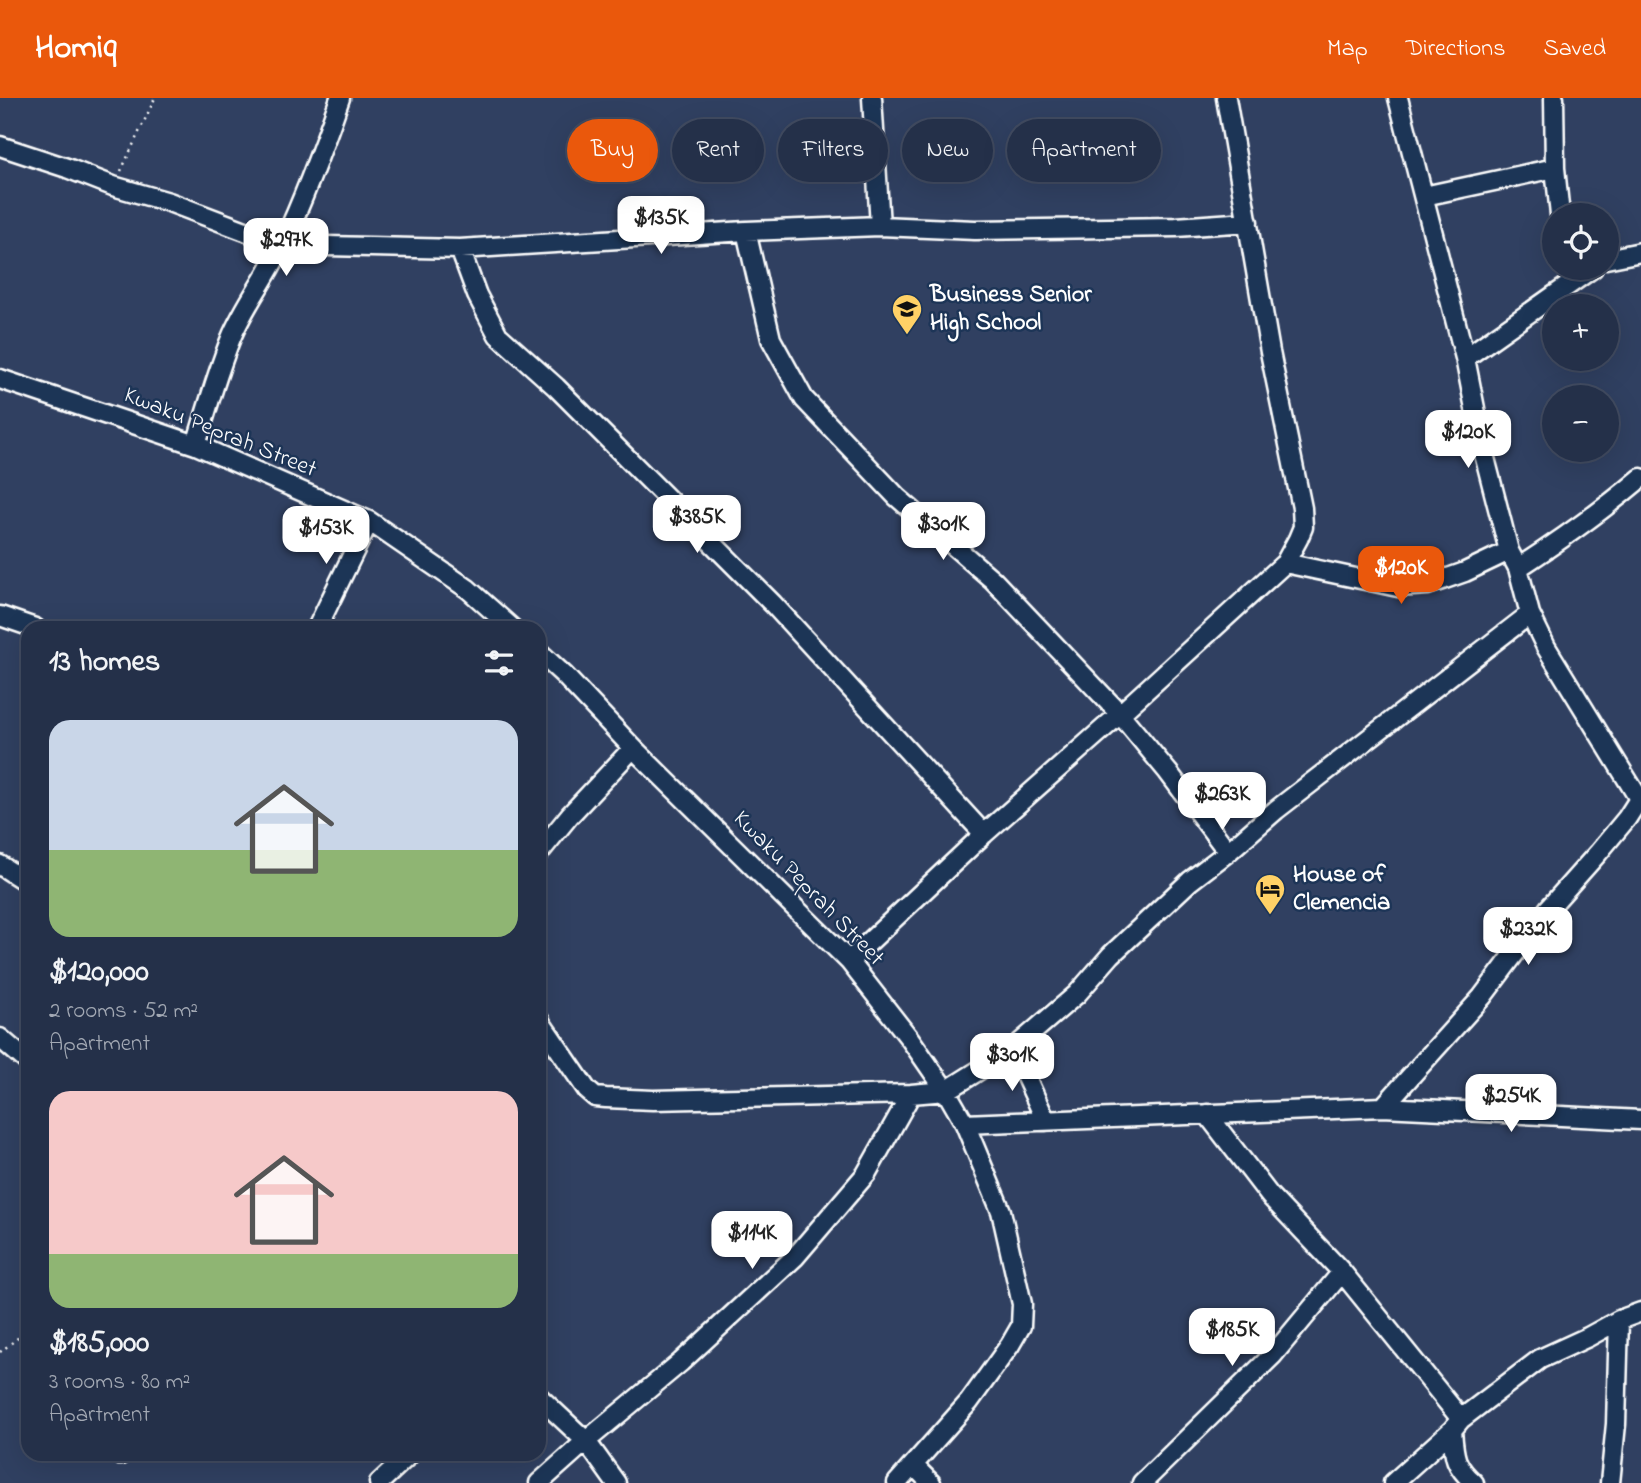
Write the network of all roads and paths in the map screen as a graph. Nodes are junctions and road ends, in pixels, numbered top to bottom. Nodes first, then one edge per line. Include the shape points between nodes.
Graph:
1 (155, 98) edge
2 (340, 98) edge
3 (872, 98) edge
4 (1226, 98) edge
5 (1398, 98) edge
6 (1554, 98) edge
7 (0, 146) edge
8 (1555, 168) junction
9 (113, 186) junction
10 (1424, 196) junction
11 (1559, 203) edge
12 (1248, 222) junction
13 (880, 226) junction
14 (746, 231) junction
15 (282, 245) junction
16 (460, 249) junction
17 (1641, 252) edge
18 (1619, 256) edge
19 (1570, 280) edge
20 (1465, 358) junction
21 (0, 379) edge
22 (196, 445) junction
23 (1641, 478) edge
24 (369, 521) junction
25 (1508, 551) junction
26 (1285, 563) junction
27 (1518, 568) junction
28 (1530, 614) junction
29 (0, 616) edge
30 (320, 621) edge
31 (504, 621) edge
32 (21, 623) edge
33 (546, 658) edge
34 (1120, 714) junction
35 (633, 748) junction
36 (1640, 798) edge
37 (984, 834) junction
38 (546, 844) edge
39 (1228, 852) junction
40 (0, 865) edge
41 (21, 878) edge
42 (849, 961) junction
43 (546, 1030) edge
44 (0, 1038) edge
45 (1013, 1049) junction
46 (21, 1056) edge
47 (946, 1091) junction
48 (911, 1094) junction
49 (1383, 1107) junction
50 (1207, 1114) junction
51 (1641, 1120) edge
52 (1046, 1121) junction
53 (965, 1124) junction
54 (1342, 1272) junction
55 (1641, 1312) edge
56 (1619, 1320) junction
57 (21, 1336) edge
58 (0, 1352) edge
59 (546, 1404) edge
60 (1456, 1425) junction
61 (586, 1441) junction
62 (403, 1461) edge
63 (913, 1465) junction
64 (379, 1483) edge
65 (540, 1483) edge
66 (616, 1483) edge
67 (897, 1483) edge
68 (931, 1483) edge
69 (1142, 1483) edge
70 (1393, 1483) edge
71 (1474, 1483) edge
72 (1610, 1483) edge

1 - 9 path
2 - 15 street
3 - 13 street
4 - 12 street
5 - 10 street
6 - 8 street
7 - 9 street
8 - 10 street
8 - 11 street
9 - 15 street
10 - 20 street
12 - 13 street via 975,230
12 - 26 street via 1302,508 1303,527
13 - 14 street
14 - 16 street
14 - 34 street via 771,339 804,399 897,496 993,580
15 - 16 street
15 - 22 street via 232,336
16 - 37 street via 498,335 773,604
17 - 18 street
19 - 20 street
20 - 25 street
21 - 22 street, Kwaku Peprah Street
22 - 24 street, Kwaku Peprah Street
23 - 27 street
24 - 30 street
24 - 31 street, Kwaku Peprah Street via 468,589
25 - 26 street via 1428,585 1398,587
25 - 27 street
26 - 34 street
27 - 28 street
28 - 36 street
28 - 39 street
29 - 32 street
33 - 35 street, Kwaku Peprah Street
34 - 37 street
34 - 39 street
35 - 38 street
35 - 42 street, Kwaku Peprah Street
36 - 49 street via 1482,997
37 - 42 street
39 - 45 street via 1190,881 1111,955 1077,994
40 - 41 street
42 - 47 street, Kwaku Peprah Street
43 - 48 street via 595,1097 653,1100
44 - 46 street
45 - 47 street
45 - 52 street
47 - 48 street
47 - 53 street, Kwaku Peprah Street
48 - 61 street via 866,1174 795,1257
49 - 50 street
49 - 51 street
50 - 52 street
50 - 54 street via 1270,1196
52 - 53 street
53 - 63 street, Kwaku Peprah Street via 1001,1212 1022,1304 1021,1326 969,1402
54 - 60 street
54 - 69 street via 1273,1355
55 - 56 street
56 - 60 street via 1539,1359
56 - 72 street
57 - 58 path
59 - 61 street
60 - 70 street
60 - 71 street via 1454,1455 1462,1473
61 - 65 street
61 - 66 street
62 - 64 street
63 - 67 street, Kwaku Peprah Street
63 - 68 street

